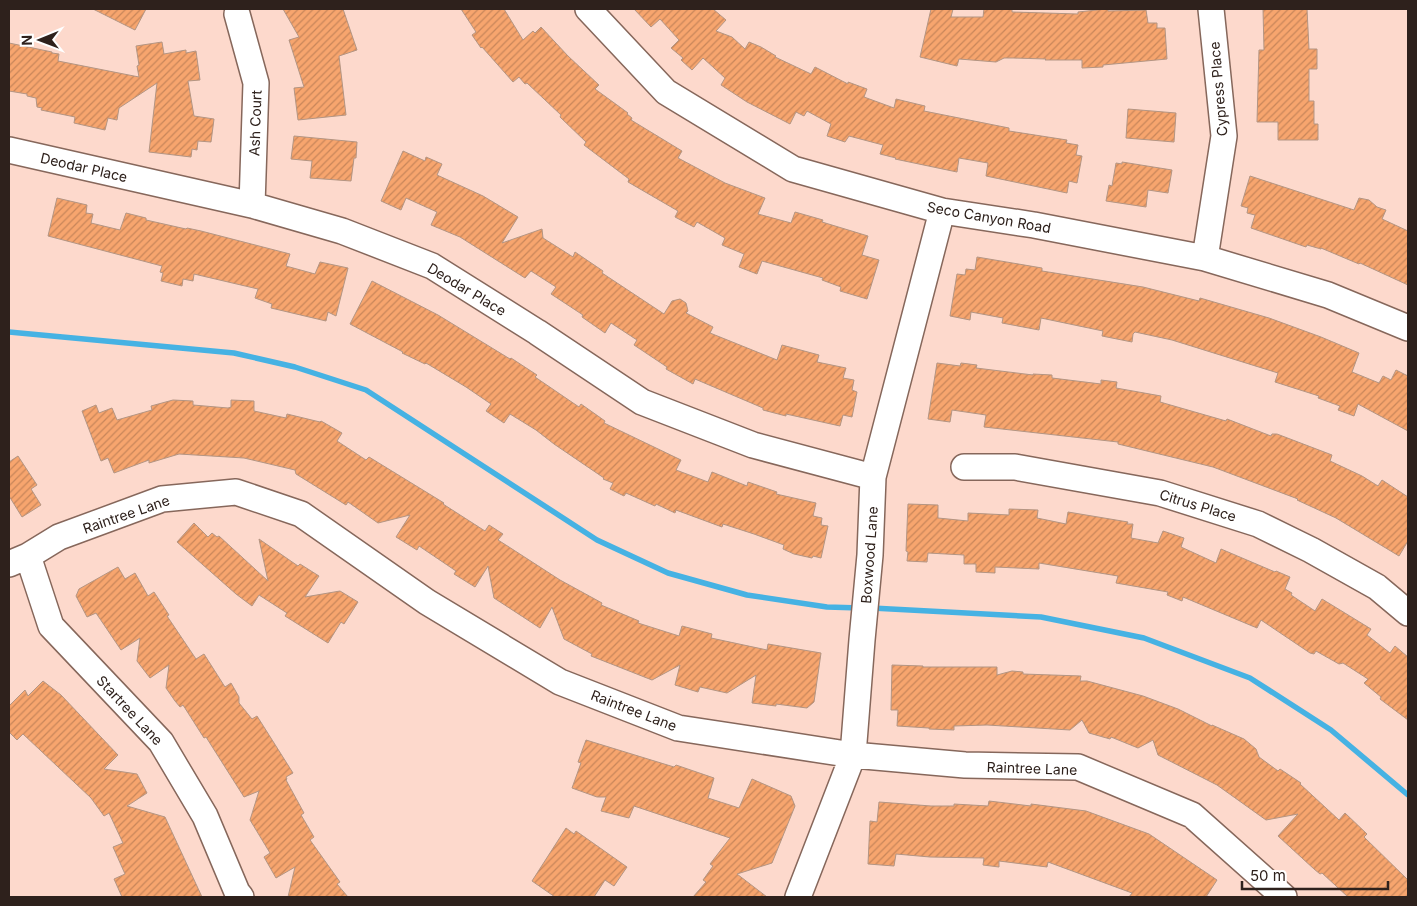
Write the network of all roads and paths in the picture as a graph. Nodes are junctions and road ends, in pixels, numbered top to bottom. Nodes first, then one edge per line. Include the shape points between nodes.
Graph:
1 (588, 9) edge
2 (1211, 9) edge
3 (237, 14) dead end
4 (9, 150) edge
5 (252, 205) junction
6 (942, 211) junction
7 (1205, 258) junction
8 (1408, 328) edge
9 (964, 467) dead end
10 (874, 477) junction
11 (18, 560) edge
12 (1408, 613) edge
13 (853, 755) junction
14 (241, 897) edge
15 (798, 897) edge
16 (1284, 897) edge

1 - 6 street, Seco Canyon Road via 666,92 794,169
2 - 7 street, Cypress Place via 1224,136
3 - 5 street, Ash Court via 256,83
4 - 5 street, Deodar Place
5 - 10 street, Deodar Place via 342,231 432,266 642,402 753,445
6 - 7 street, Seco Canyon Road
6 - 10 street, Boxwood Lane
7 - 8 street, Seco Canyon Road via 1328,295
9 - 12 street, Citrus Place via 1014,467 1160,493 1258,524 1377,587
10 - 13 street, Boxwood Lane
11 - 13 street, Raintree Lane via 59,538 162,499 236,492 301,514 427,602 560,682 678,728
11 - 14 street, Startree Lane via 51,626 161,742 205,816
13 - 15 street, Boxwood Lane
13 - 16 street, Raintree Lane via 966,766 1078,767 1192,815

